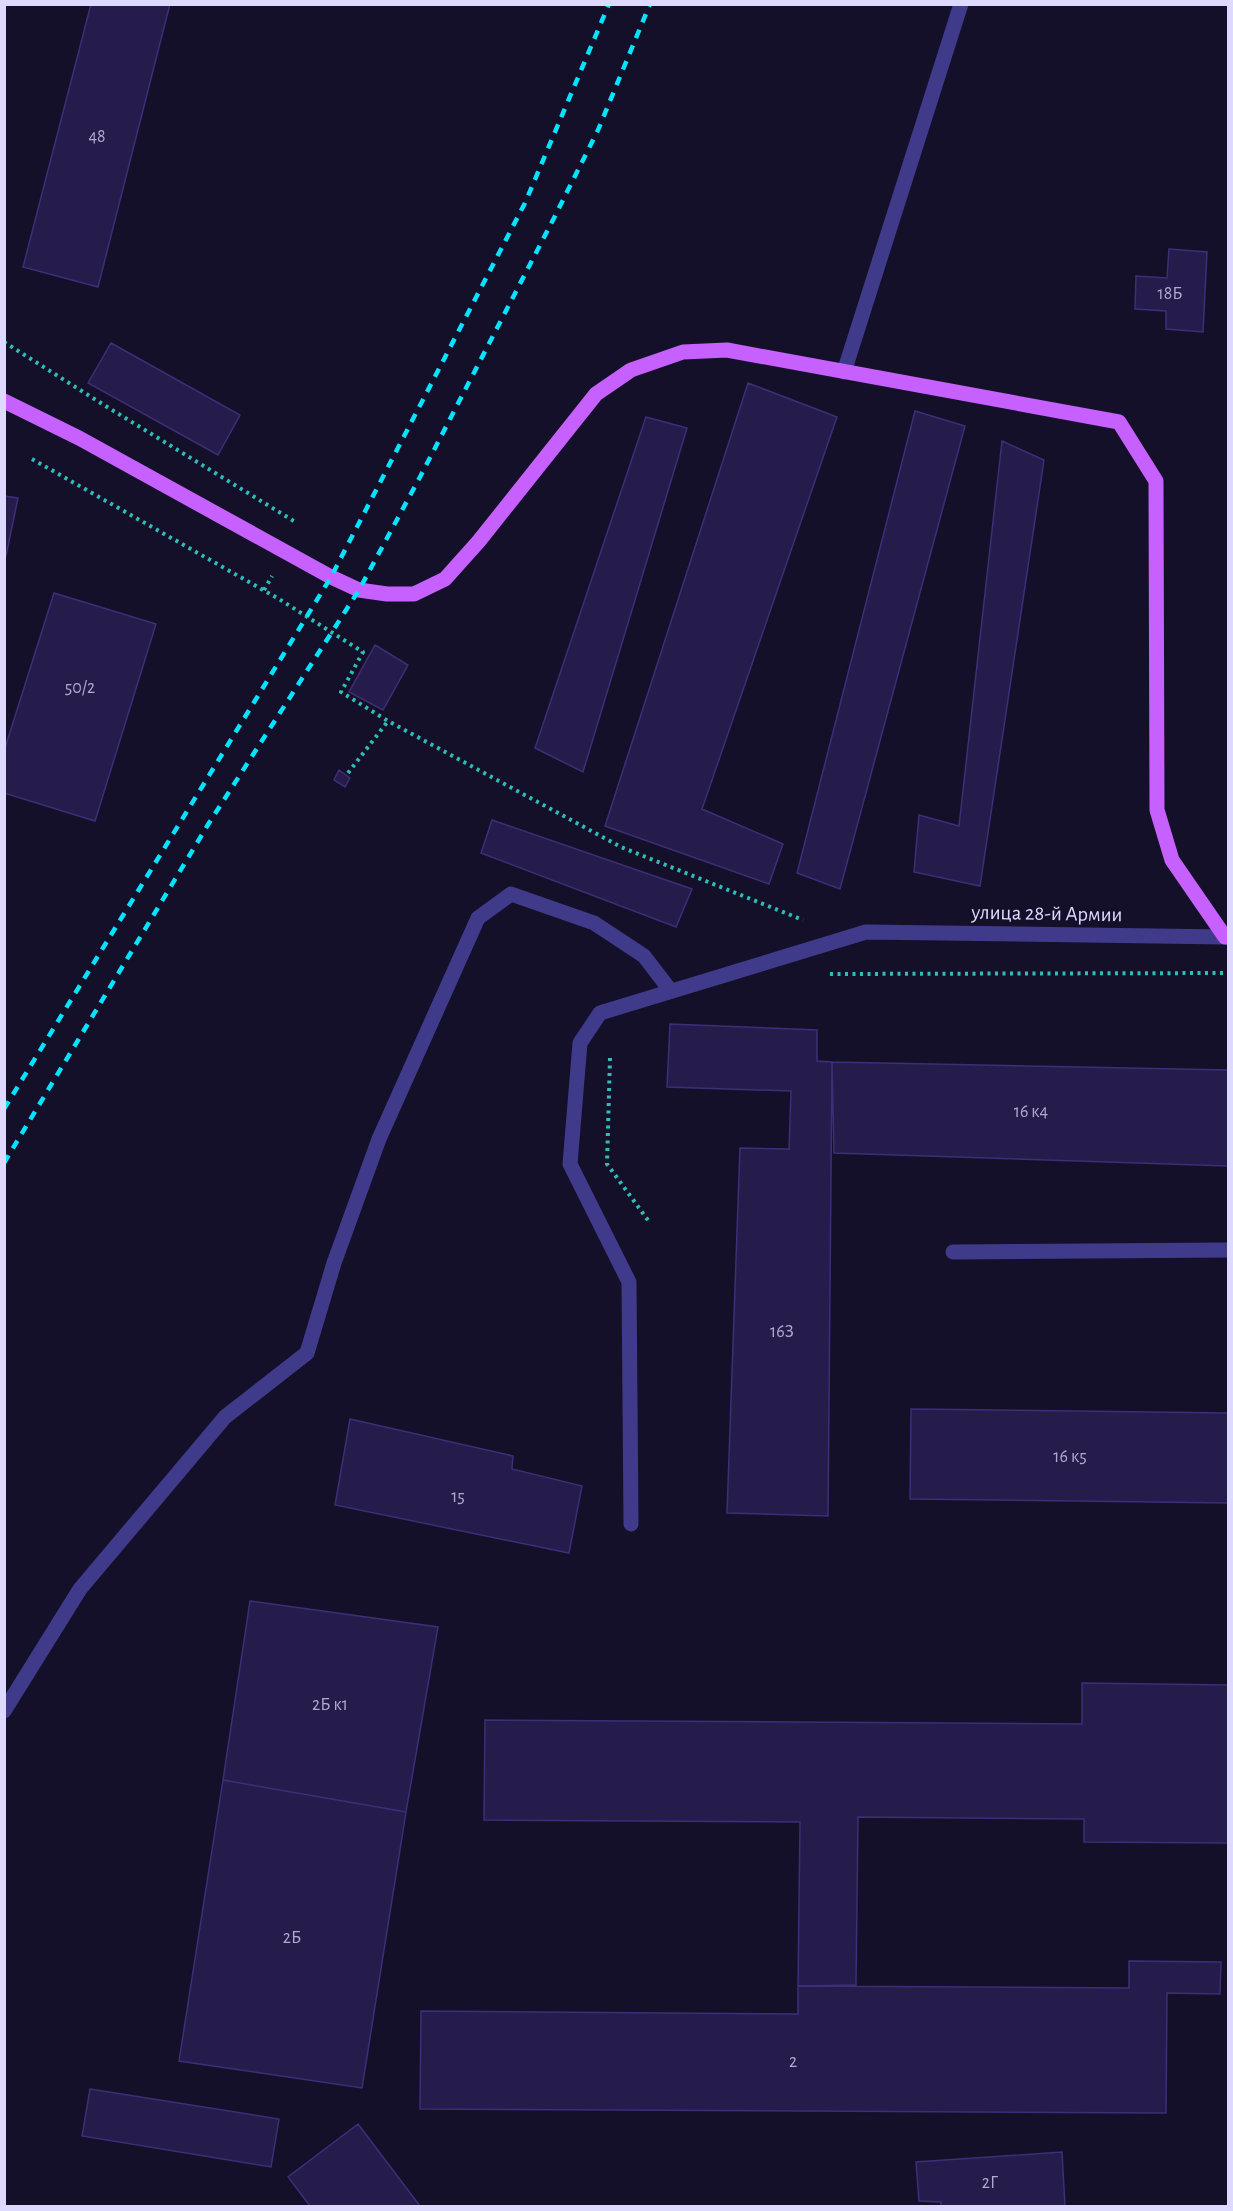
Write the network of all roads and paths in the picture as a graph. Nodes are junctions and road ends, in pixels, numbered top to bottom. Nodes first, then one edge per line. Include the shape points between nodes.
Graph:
1 (961, 4) edge
2 (4, 342) edge
3 (844, 372) junction
4 (4, 401) edge
5 (32, 459) dead end
6 (304, 527) dead end
7 (387, 721) junction
8 (348, 773) dead end
9 (809, 921) dead end
10 (1227, 937) edge
11 (1228, 973) edge
12 (821, 976) dead end
13 (670, 990) junction
14 (610, 1052) dead end
15 (650, 1223) dead end
16 (1228, 1250) edge
17 (953, 1252) dead end
18 (631, 1524) dead end
19 (4, 1711) edge

1 - 3 street
2 - 6 path
3 - 4 main road via 727,350 683,352 631,370 596,394 445,579 414,594 359,590 331,577
3 - 10 main road via 1119,422 1156,481 1157,810 1172,860
5 - 7 path via 279,598 363,652 341,692
7 - 8 path
7 - 9 path via 621,847
10 - 13 street, улица 28-й Армии via 866,932
11 - 12 path
13 - 18 street, улица 28-й Армии via 600,1013 580,1043 570,1164 629,1282
13 - 19 street via 644,956 594,923 511,894 478,918 379,1139 334,1263 307,1353 225,1417 134,1524 80,1589
14 - 15 path via 607,1164
16 - 17 street

